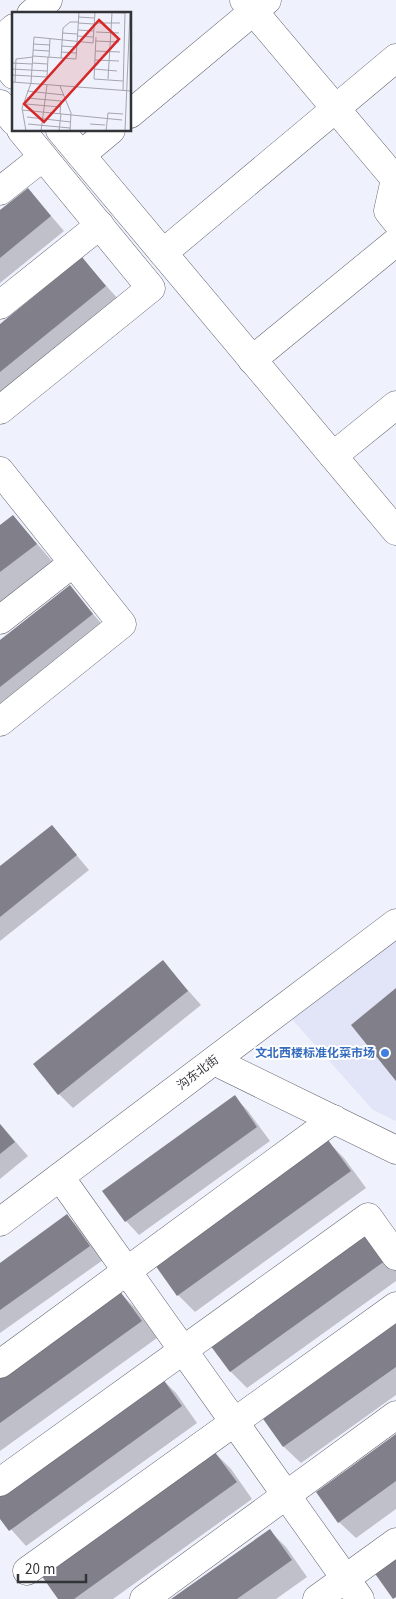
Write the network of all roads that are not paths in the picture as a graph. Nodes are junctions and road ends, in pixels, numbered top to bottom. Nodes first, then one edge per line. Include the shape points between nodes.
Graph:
1 (48, 0) edge
2 (255, 4) edge
3 (33, 12) edge
4 (12, 30) edge
5 (0, 40) edge
6 (0, 58) edge
7 (396, 58) edge
8 (12, 73) edge
9 (0, 104) edge
10 (336, 108) junction
11 (131, 113) edge
12 (12, 119) edge
13 (23, 131) edge
14 (61, 131) edge
15 (110, 131) edge
16 (81, 155) junction
17 (43, 156) junction
18 (0, 191) edge
19 (396, 221) edge
20 (100, 225) junction
21 (396, 242) edge
22 (163, 253) junction
23 (0, 305) edge
24 (252, 360) junction
25 (396, 405) edge
26 (0, 410) edge
27 (333, 456) junction
28 (0, 471) edge
29 (9, 500) edge
30 (396, 531) edge
31 (73, 562) junction
32 (0, 620) edge
33 (0, 722) edge
34 (396, 923) edge
35 (214, 1061) junction
36 (334, 1119) junction
37 (396, 1150) edge
38 (60, 1177) junction
39 (0, 1222) edge
40 (396, 1256) edge
41 (127, 1272) junction
42 (396, 1306) edge
43 (183, 1350) junction
44 (0, 1364) edge
45 (396, 1415) edge
46 (234, 1422) junction
47 (0, 1482) edge
48 (286, 1495) junction
49 (396, 1542) edge
50 (27, 1571) dead end
51 (352, 1589) edge
52 (144, 1599) edge
53 (318, 1599) edge

1 - 3 street
2 - 10 street
2 - 11 street
4 - 5 street
6 - 8 street
7 - 10 street
9 - 12 street
10 - 19 street via 395,178 388,211
10 - 22 street
13 - 17 street
14 - 16 street
15 - 16 street
16 - 22 street
17 - 18 street
17 - 20 street
20 - 23 street
20 - 26 street via 151,288
21 - 24 street
22 - 24 street
24 - 27 street
25 - 27 street
27 - 30 street
28 - 29 street
29 - 31 street
31 - 32 street
31 - 33 street via 122,624
34 - 35 street, 沟东北街
35 - 36 street
35 - 38 street, 沟东北街
36 - 37 street
36 - 41 street
38 - 39 street, 沟东北街
38 - 41 street
40 - 43 street via 368,1217
41 - 43 street
41 - 44 street
42 - 46 street
43 - 46 street
43 - 47 street
45 - 48 street
46 - 48 street
46 - 50 street
48 - 51 street
48 - 52 street
49 - 51 street
51 - 53 street

